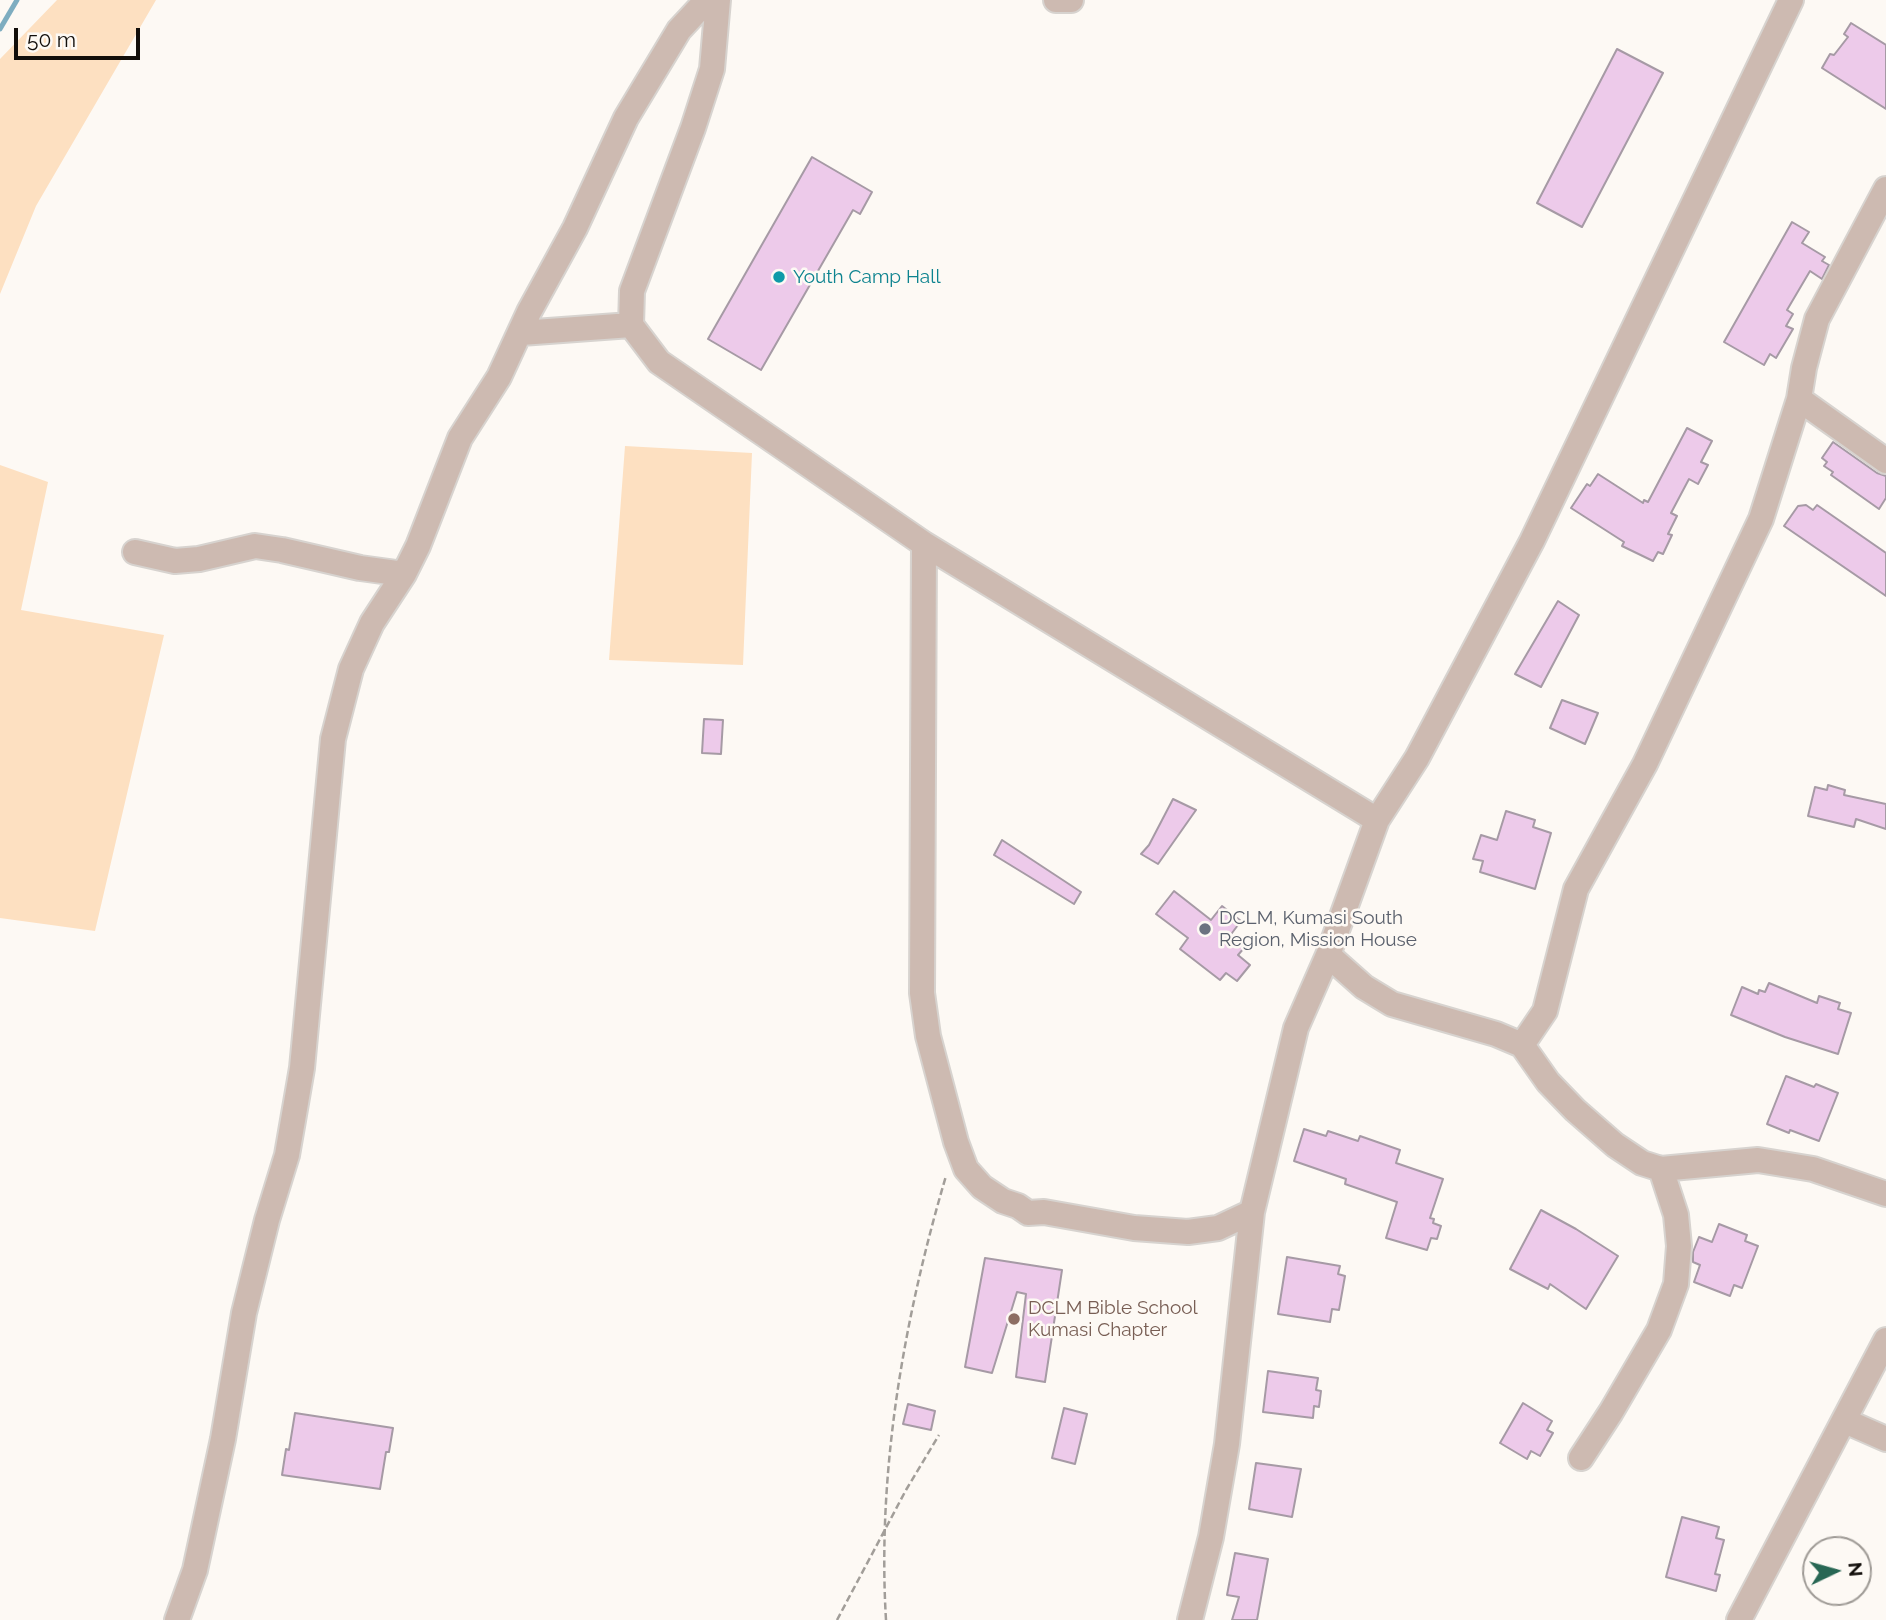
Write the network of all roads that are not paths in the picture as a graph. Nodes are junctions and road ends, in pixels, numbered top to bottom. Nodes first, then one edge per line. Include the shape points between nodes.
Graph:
1 (707, 0) edge
2 (718, 0) edge
3 (1056, 0) edge
4 (1071, 0) edge
5 (1791, 0) edge
6 (1886, 190) edge
7 (631, 325) junction
8 (522, 333) junction
9 (1799, 399) junction
10 (1886, 461) edge
11 (924, 544) junction
12 (135, 552) dead end
13 (404, 574) junction
14 (1377, 820) junction
15 (1328, 955) junction
16 (1522, 1045) junction
17 (1661, 1169) junction
18 (1886, 1194) edge
19 (1252, 1212) junction
20 (1886, 1340) edge
21 (1845, 1420) junction
22 (1886, 1439) edge
23 (1581, 1458) dead end
24 (177, 1620) edge
25 (1190, 1620) edge
26 (1739, 1620) edge

1 - 8 street via 679,30 626,118
2 - 7 street via 712,69 632,291
3 - 4 street
5 - 14 street via 1532,541 1416,758
6 - 9 street via 1817,319
7 - 8 street
7 - 11 street via 659,362
8 - 13 street via 460,438
9 - 10 street
9 - 16 street via 1761,519 1645,764 1576,889 1545,1011
11 - 14 street
11 - 19 street via 922,993 928,1035 966,1169 982,1187 1028,1213 1188,1233 1218,1228
12 - 13 street via 175,561 255,546
13 - 24 street via 372,623 351,669 333,739 302,1068 287,1155 244,1313 195,1570
14 - 15 street
15 - 16 street via 1364,987 1392,1004
15 - 19 street via 1296,1028
16 - 17 street via 1548,1082 1585,1119 1642,1163
17 - 18 street via 1758,1160 1813,1169
17 - 23 street via 1676,1215 1676,1283 1658,1329
19 - 25 street via 1227,1444
20 - 21 street
21 - 22 street
21 - 26 street

